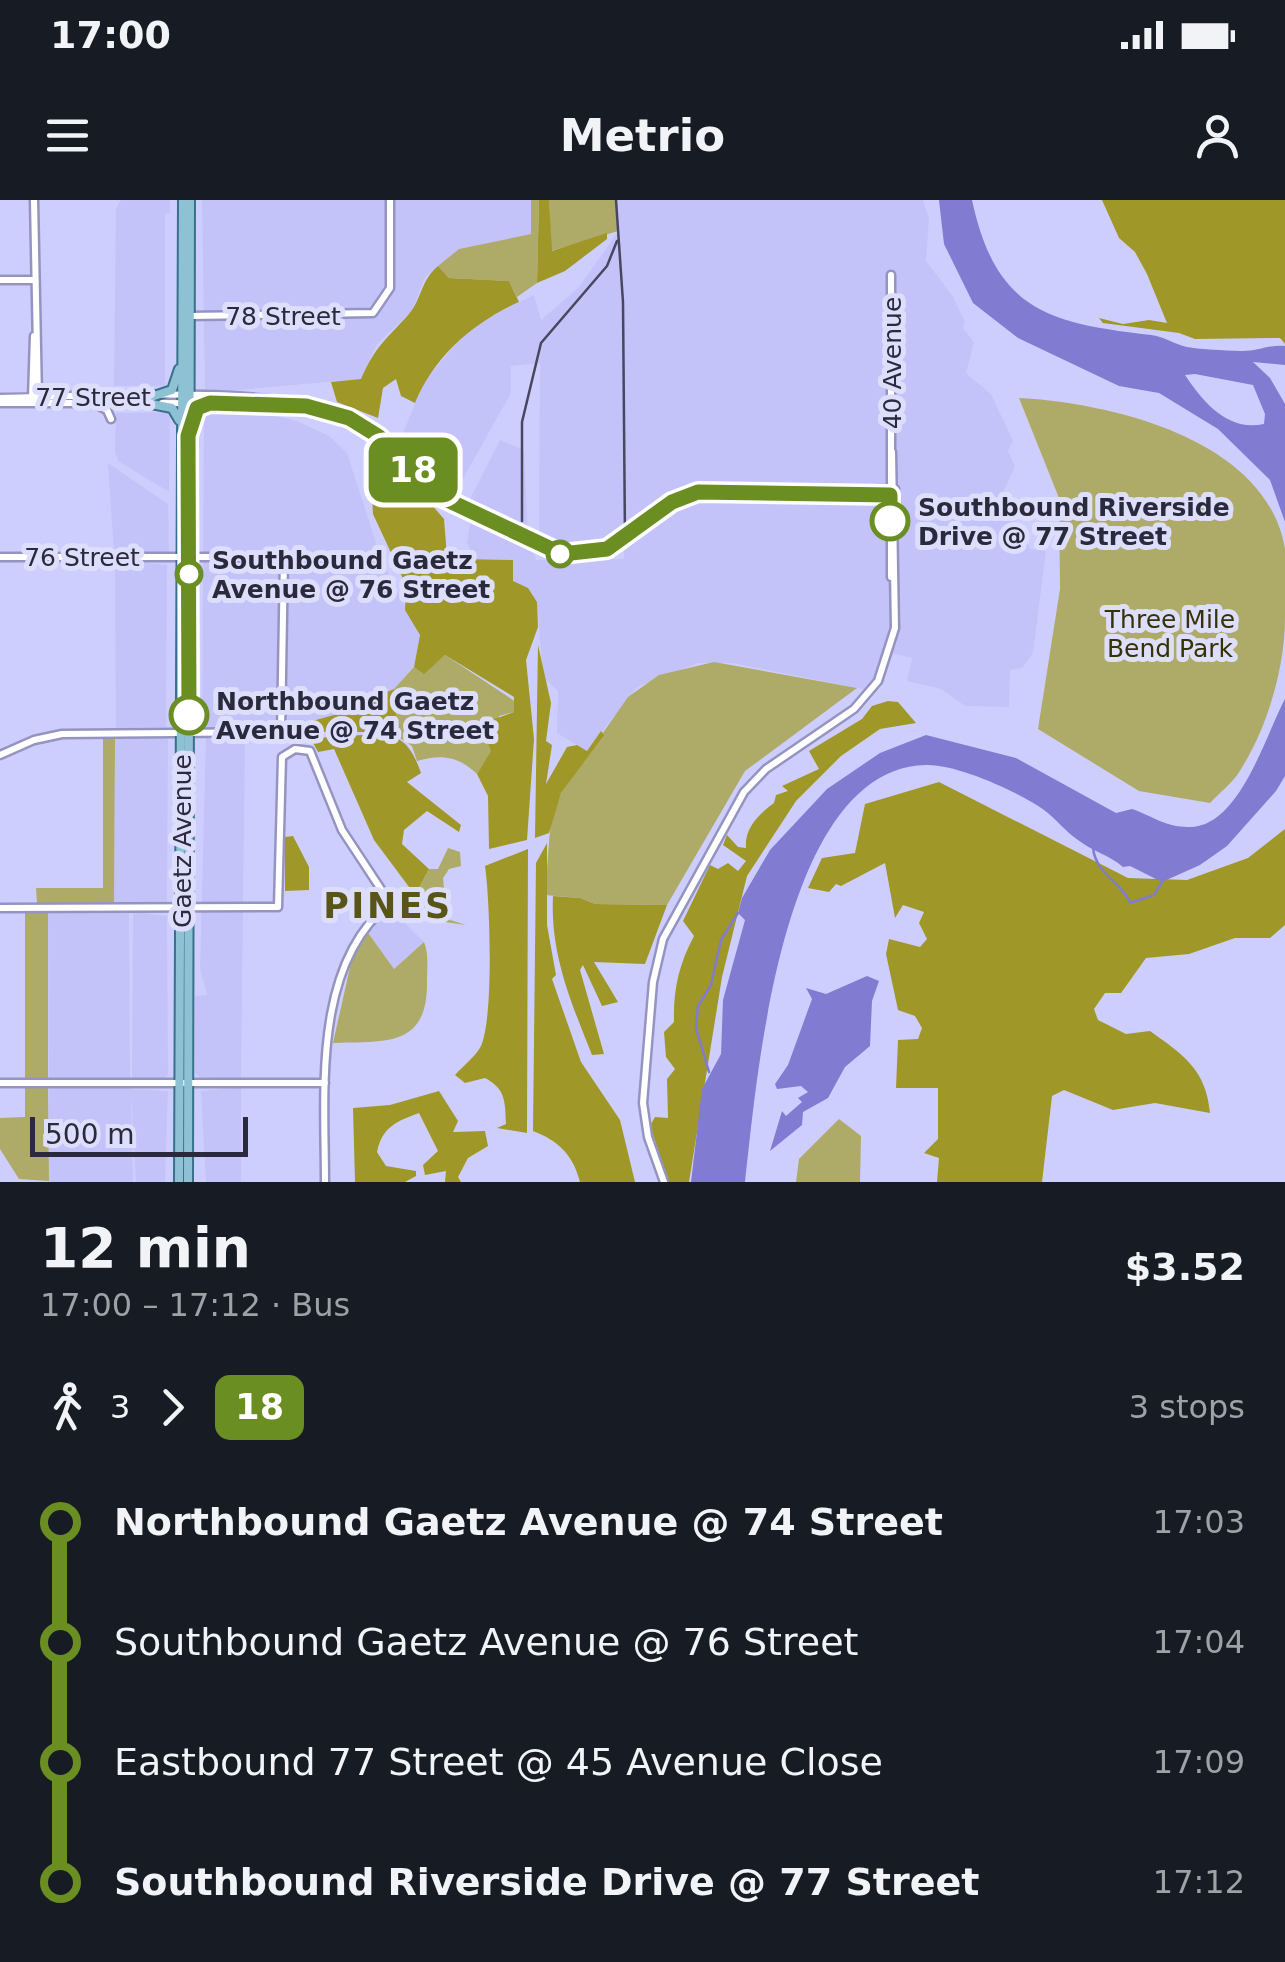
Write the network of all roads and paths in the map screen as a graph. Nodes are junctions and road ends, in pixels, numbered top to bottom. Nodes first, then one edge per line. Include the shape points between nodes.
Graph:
1 (34, 200) edge
2 (186, 200) edge
3 (390, 200) edge
4 (891, 275) dead end
5 (0, 280) edge
6 (35, 280) junction
7 (186, 316) junction
8 (182, 354) junction
9 (0, 400) edge
10 (34, 400) junction
11 (149, 400) junction
12 (185, 400) junction
13 (88, 403) junction
14 (210, 403) junction
15 (306, 406) junction
16 (111, 419) dead end
17 (185, 435) junction
18 (181, 454) junction
19 (189, 480) junction
20 (893, 492) junction
21 (0, 557) edge
22 (186, 557) junction
23 (185, 734) junction
24 (0, 755) edge
25 (0, 908) edge
26 (185, 908) junction
27 (184, 1083) junction
28 (325, 1083) junction
29 (0, 1084) edge
30 (179, 1182) edge
31 (188, 1182) edge
32 (325, 1182) edge
33 (664, 1182) edge

1 - 6 street
2 - 7 main road, Gaetz Avenue
3 - 7 street, 78 Street via 390,288 381,306 361,316
4 - 20 street, 40 Avenue
5 - 6 street
6 - 10 street
7 - 8 main road, Gaetz Avenue
7 - 12 main road, Gaetz Avenue
8 - 11 main road via 172,390
8 - 12 main road, Gaetz Avenue
9 - 10 street, 77 Street
9 - 10 street, 77 Street
10 - 11 street, 77 Street
10 - 13 street, 77 Street
11 - 12 street, 77 Street
11 - 13 street, 77 Street
11 - 17 main road via 176,410
12 - 14 street, 77 Street
12 - 15 street, 77 Street via 252,398
12 - 17 main road, Gaetz Avenue
13 - 16 street via 105,408
14 - 15 street, 77 Street
14 - 17 main road via 197,408
15 - 20 street, 77 Street via 349,418 378,436 443,498 562,554 607,549 686,495
17 - 18 main road, Gaetz Avenue
17 - 19 main road, Gaetz Avenue
18 - 19 main road
18 - 22 main road, Gaetz Avenue
19 - 22 main road, Gaetz Avenue
20 - 33 street, 40 Avenue via 890,632 876,677 854,709 766,768 744,792 666,930 654,972 642,1104
21 - 22 street, 76 Street
22 - 23 main road, Gaetz Avenue
22 - 23 street, 76 Street via 284,557 282,731
23 - 24 street via 57,734
23 - 26 main road, Gaetz Avenue
25 - 26 street
26 - 27 main road, Gaetz Avenue
26 - 28 street via 276,908 282,757 298,748 312,754 342,830 390,903 347,958
27 - 28 street
27 - 29 street
27 - 30 main road, Gaetz Avenue
27 - 31 main road, Gaetz Avenue
28 - 32 street

